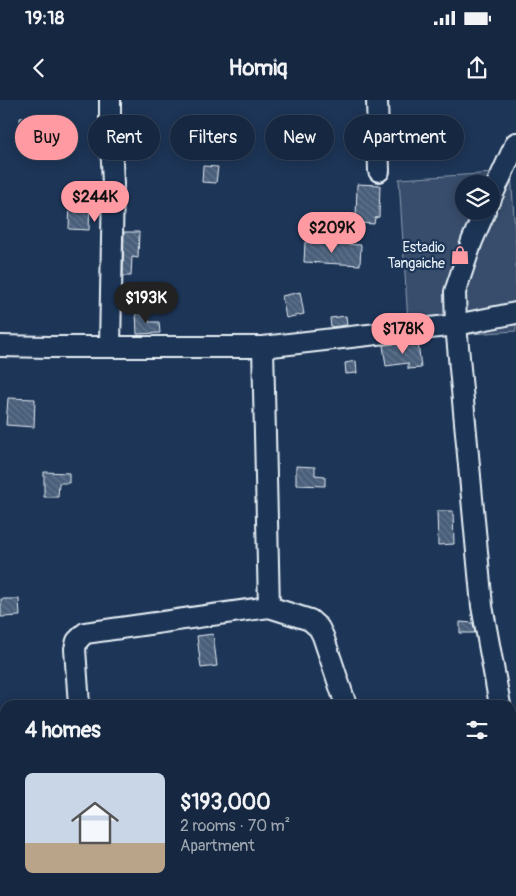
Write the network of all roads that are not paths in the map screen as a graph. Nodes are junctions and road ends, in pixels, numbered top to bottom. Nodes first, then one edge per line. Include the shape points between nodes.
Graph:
1 (110, 100) edge
2 (377, 100) edge
3 (516, 144) edge
4 (379, 171) dead end
5 (500, 179) edge
6 (481, 220) edge
7 (516, 313) edge
8 (456, 325) junction
9 (0, 346) edge
10 (110, 347) junction
11 (262, 347) junction
12 (269, 607) junction
13 (79, 700) edge
14 (344, 700) edge
15 (499, 700) edge

1 - 10 street via 113,184
2 - 4 street
3 - 5 street
6 - 8 street via 455,292
7 - 8 street
8 - 11 street
8 - 15 street via 482,606
9 - 10 street
10 - 11 street
11 - 12 street
12 - 13 street via 85,633 77,641 76,649
12 - 14 street via 310,620 319,628

